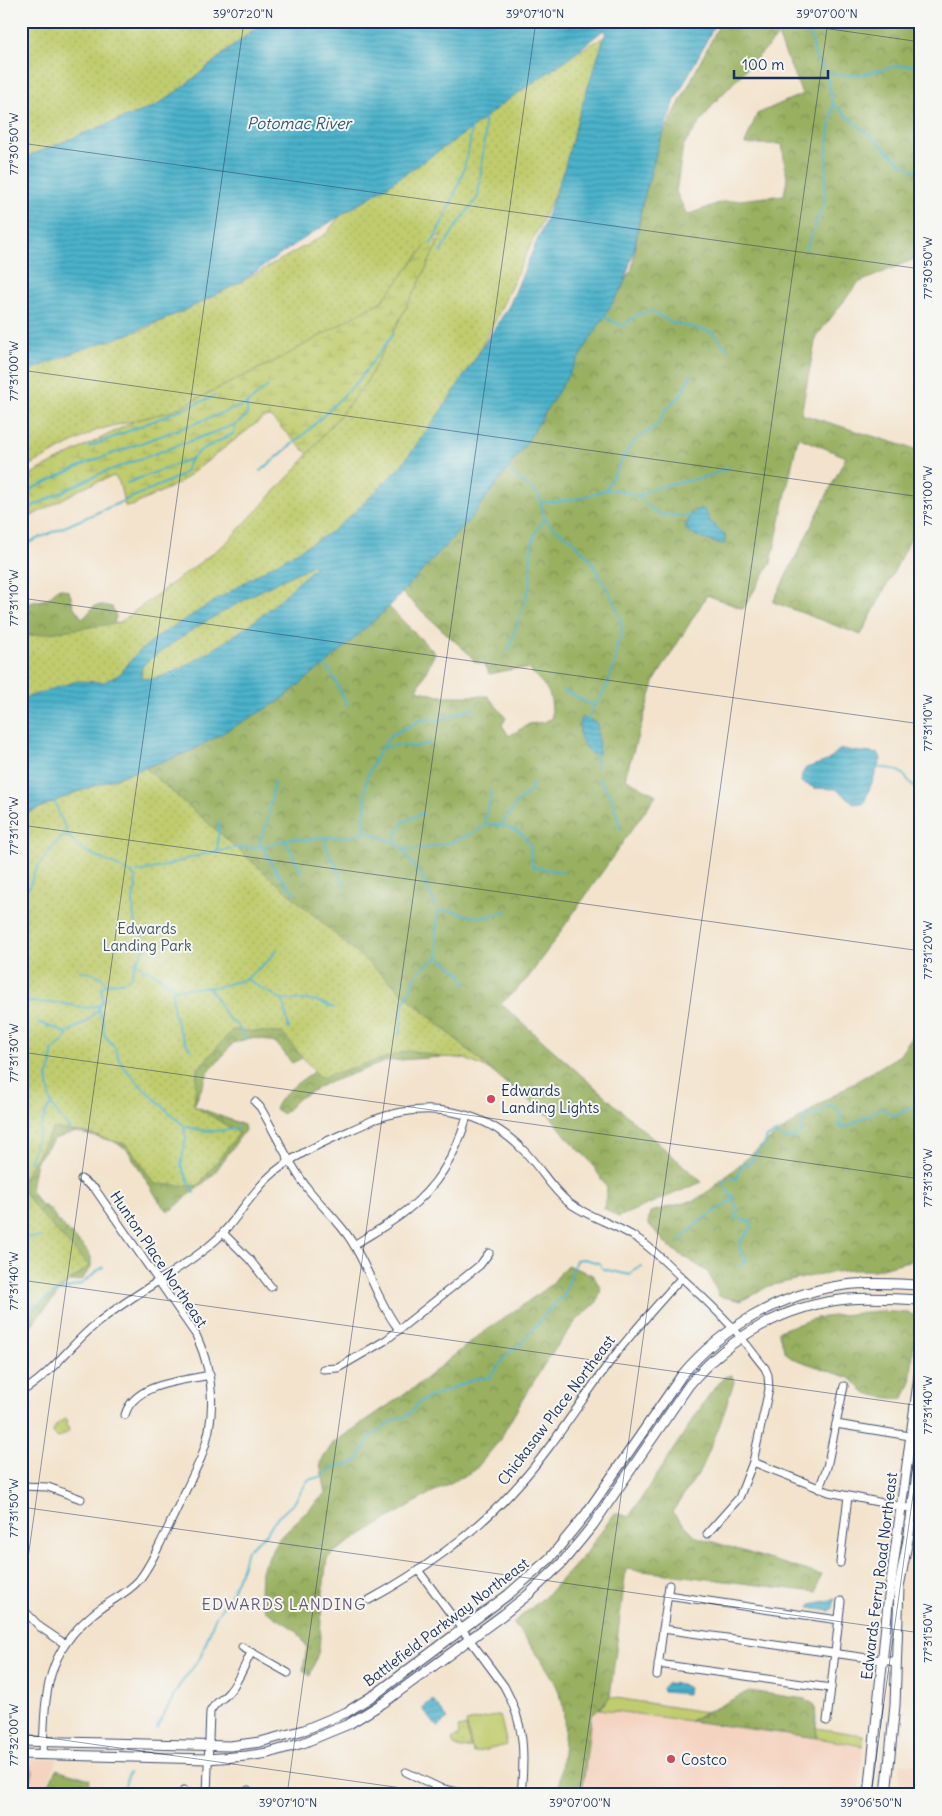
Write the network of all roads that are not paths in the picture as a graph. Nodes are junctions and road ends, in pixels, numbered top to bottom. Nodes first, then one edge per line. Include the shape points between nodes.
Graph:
1 (255, 1102) dead end
2 (468, 1116) junction
3 (290, 1160) junction
4 (81, 1179) dead end
5 (223, 1233) junction
6 (354, 1245) junction
7 (488, 1253) dead end
8 (682, 1277) junction
9 (158, 1282) junction
10 (921, 1285) edge
11 (271, 1286) dead end
12 (921, 1300) edge
13 (733, 1328) junction
14 (399, 1330) junction
15 (741, 1337) junction
16 (921, 1361) edge
17 (322, 1369) dead end
18 (210, 1375) junction
19 (844, 1386) dead end
20 (21, 1392) edge
21 (125, 1415) dead end
22 (836, 1424) junction
23 (910, 1436) junction
24 (921, 1443) edge
25 (752, 1462) junction
26 (21, 1486) edge
27 (819, 1489) junction
28 (848, 1496) junction
29 (81, 1500) dead end
30 (901, 1506) junction
31 (912, 1509) junction
32 (707, 1534) dead end
33 (840, 1563) dead end
34 (418, 1570) junction
35 (669, 1585) dead end
36 (668, 1595) junction
37 (369, 1600) dead end
38 (841, 1601) dead end
39 (21, 1606) edge
40 (839, 1620) junction
41 (462, 1629) junction
42 (663, 1629) junction
43 (469, 1639) junction
44 (65, 1644) junction
45 (242, 1647) dead end
46 (251, 1653) junction
47 (835, 1654) junction
48 (882, 1660) junction
49 (896, 1662) junction
50 (658, 1664) junction
51 (288, 1673) dead end
52 (657, 1675) dead end
53 (830, 1688) junction
54 (827, 1722) dead end
55 (21, 1741) edge
56 (44, 1742) junction
57 (208, 1746) junction
58 (21, 1754) edge
59 (43, 1754) junction
60 (207, 1759) junction
61 (406, 1772) dead end
62 (207, 1795) edge
63 (487, 1795) edge
64 (521, 1795) edge
65 (869, 1795) edge
66 (886, 1795) edge

1 - 3 street
2 - 3 street via 431,1110 409,1110 388,1115
2 - 6 street via 448,1164 428,1190 405,1212
2 - 8 street via 506,1135 528,1154 568,1202 636,1238
3 - 5 street via 258,1187
3 - 6 street via 309,1190 337,1220
4 - 9 street, Hunton Place Northeast via 95,1189
5 - 9 street
5 - 11 street
6 - 14 street via 384,1309
7 - 14 street via 480,1265
8 - 13 street
8 - 34 street, Chickasaw Place Northeast via 620,1348 514,1490 482,1522
9 - 18 street, Hunton Place Northeast via 196,1335
9 - 20 street via 98,1323 44,1375
10 - 13 main road, Battlefield Parkway Northeast via 861,1284 816,1291 770,1307
12 - 15 main road, Battlefield Parkway Northeast via 863,1298 826,1302 788,1313
13 - 15 street
13 - 41 main road, Battlefield Parkway Northeast via 682,1375 561,1546 523,1583
14 - 17 street via 338,1368
15 - 25 street via 765,1368 770,1382
15 - 43 main road, Battlefield Parkway Northeast via 689,1385 593,1525 561,1564 529,1594
16 - 23 main road, Edwards Ferry Road Northeast
18 - 21 street via 153,1388 128,1405
18 - 44 street, Hunton Place Northeast via 212,1415 206,1444 152,1560 130,1589 84,1622
19 - 22 street
22 - 23 street
22 - 27 street
23 - 30 main road, Edwards Ferry Road Northeast
24 - 31 main road, Edwards Ferry Road Northeast
25 - 27 street
25 - 32 street via 739,1498
26 - 29 street via 48,1487
27 - 28 street
28 - 30 street
28 - 33 street
30 - 31 street
30 - 48 main road, Edwards Ferry Road Northeast
31 - 49 main road, Edwards Ferry Road Northeast via 899,1587
34 - 37 street, Chickasaw Place Northeast
34 - 41 street
35 - 36 street
36 - 40 street
36 - 42 street
38 - 40 street
39 - 44 street via 40,1627
40 - 47 street
41 - 43 street
41 - 57 main road, Battlefield Parkway Northeast via 377,1693 332,1720 260,1742
42 - 47 street
42 - 50 street
43 - 60 main road, Battlefield Parkway Northeast via 367,1714 339,1729 303,1744 268,1753
43 - 64 street via 504,1686 516,1711 524,1750
44 - 56 street, Hunton Place Northeast via 47,1688
45 - 46 street
46 - 51 street
46 - 57 street via 232,1688 210,1712
47 - 48 street
47 - 53 street
48 - 49 street
48 - 65 main road, Edwards Ferry Road Northeast
49 - 66 main road, Edwards Ferry Road Northeast
50 - 52 street
50 - 53 street
53 - 54 street
55 - 56 main road, Battlefield Parkway Northeast
56 - 57 main road, Battlefield Parkway Northeast
56 - 59 street, Hunton Place Northeast
57 - 60 street
58 - 59 main road, Battlefield Parkway Northeast
59 - 60 main road, Battlefield Parkway Northeast
60 - 62 street
61 - 63 street via 440,1788

